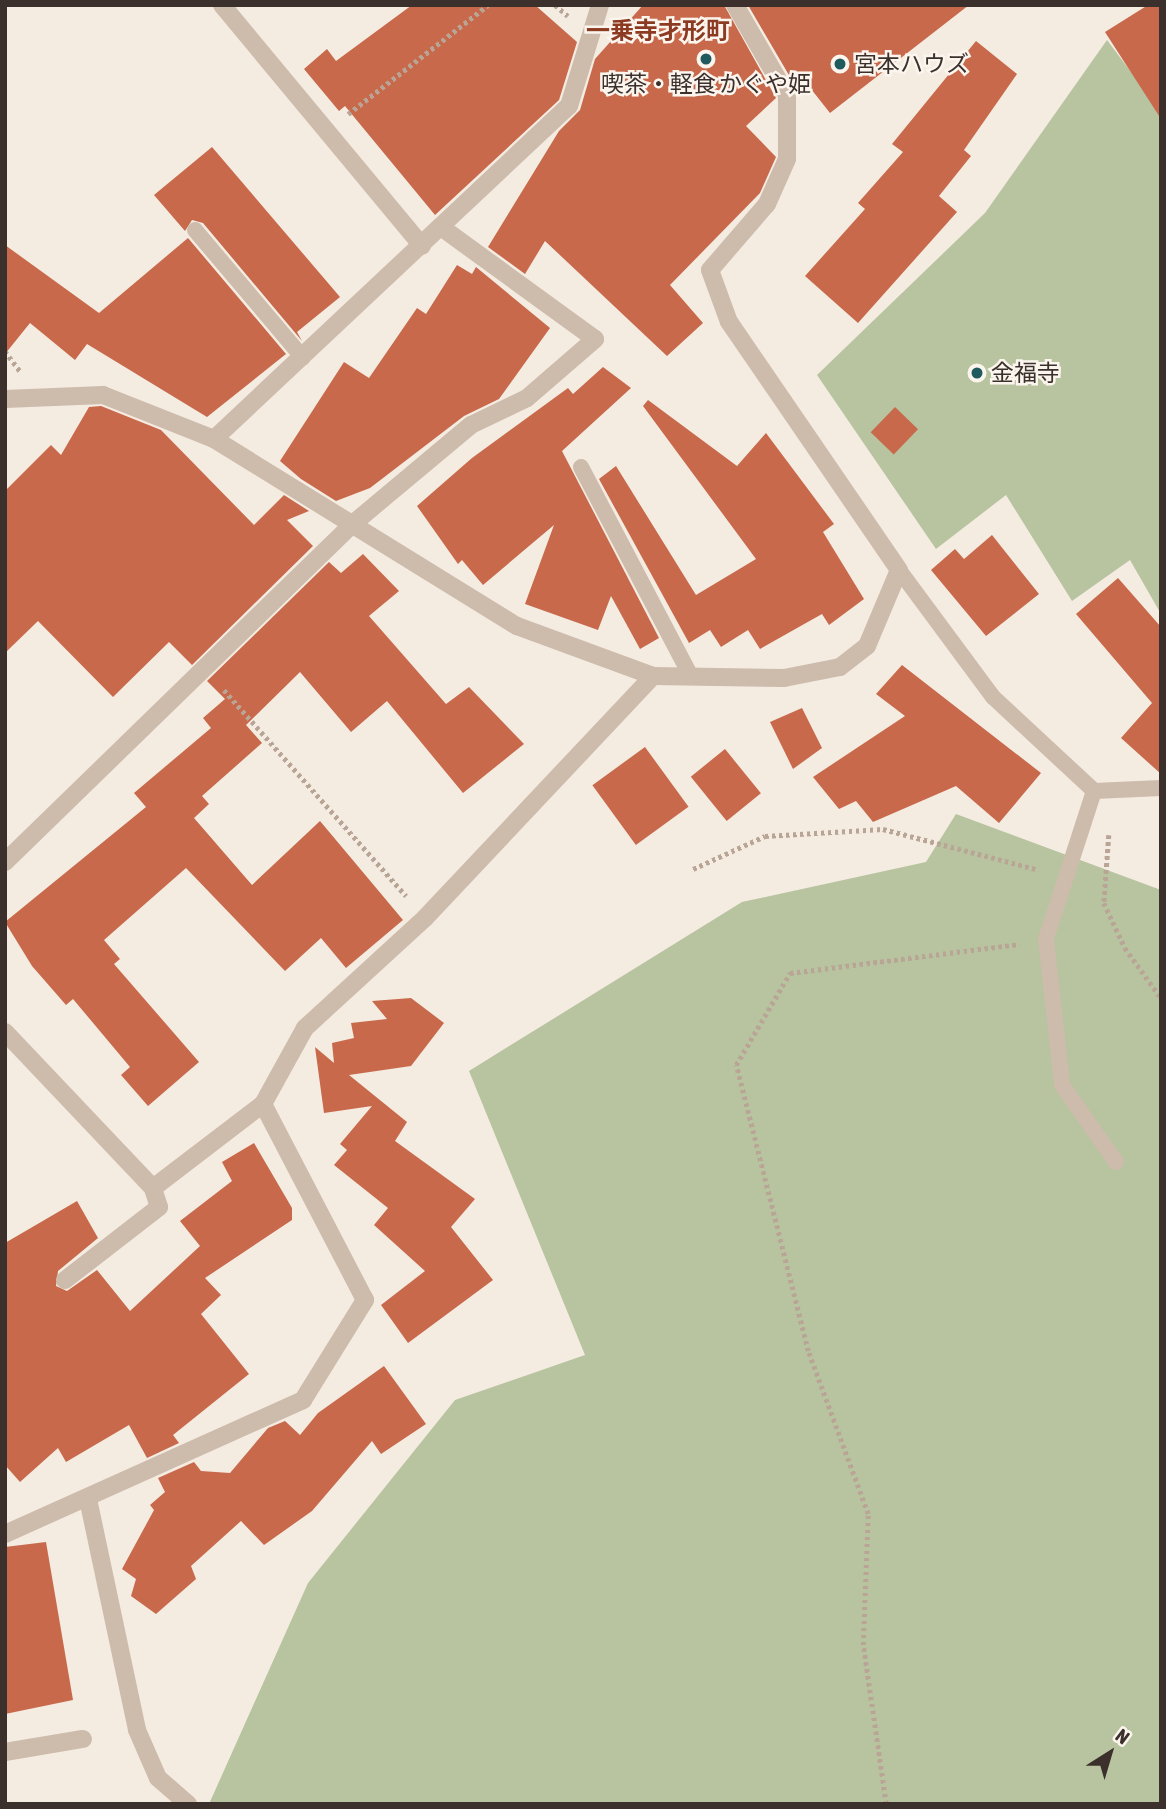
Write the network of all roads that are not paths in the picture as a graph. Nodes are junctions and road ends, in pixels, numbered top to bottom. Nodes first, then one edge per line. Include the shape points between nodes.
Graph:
1 (222, 5) edge
2 (600, 5) edge
3 (735, 5) edge
4 (441, 227) junction
5 (195, 230) dead end
6 (422, 246) junction
7 (303, 358) junction
8 (5, 399) edge
9 (214, 439) junction
10 (580, 467) dead end
11 (349, 527) junction
12 (899, 569) junction
13 (690, 675) junction
14 (653, 676) junction
15 (1161, 788) edge
16 (1094, 791) junction
17 (5, 862) edge
18 (5, 1031) edge
19 (263, 1104) junction
20 (1116, 1162) dead end
21 (153, 1188) junction
22 (65, 1280) dead end
23 (88, 1499) junction
24 (5, 1534) edge
25 (83, 1739) dead end
26 (5, 1752) edge
27 (188, 1804) edge

1 - 6 street
2 - 4 street via 569,106
3 - 12 street via 787,94 787,159 767,204 710,270 729,322
4 - 6 street
4 - 11 street via 595,339 527,398 471,425
5 - 7 lane
6 - 7 street
7 - 9 street
8 - 9 street via 103,395
9 - 11 street
10 - 13 lane
11 - 14 street via 517,626
11 - 17 street
12 - 13 street via 867,646 839,667 784,678
12 - 16 lane via 993,697
13 - 14 street
14 - 19 street via 425,918 305,1028
15 - 16 lane
16 - 20 lane via 1046,939 1062,1085
18 - 21 street
19 - 21 street
19 - 23 street via 365,1300 303,1400
21 - 22 street via 159,1207
23 - 24 street
23 - 27 street via 137,1730 158,1778
25 - 26 street

